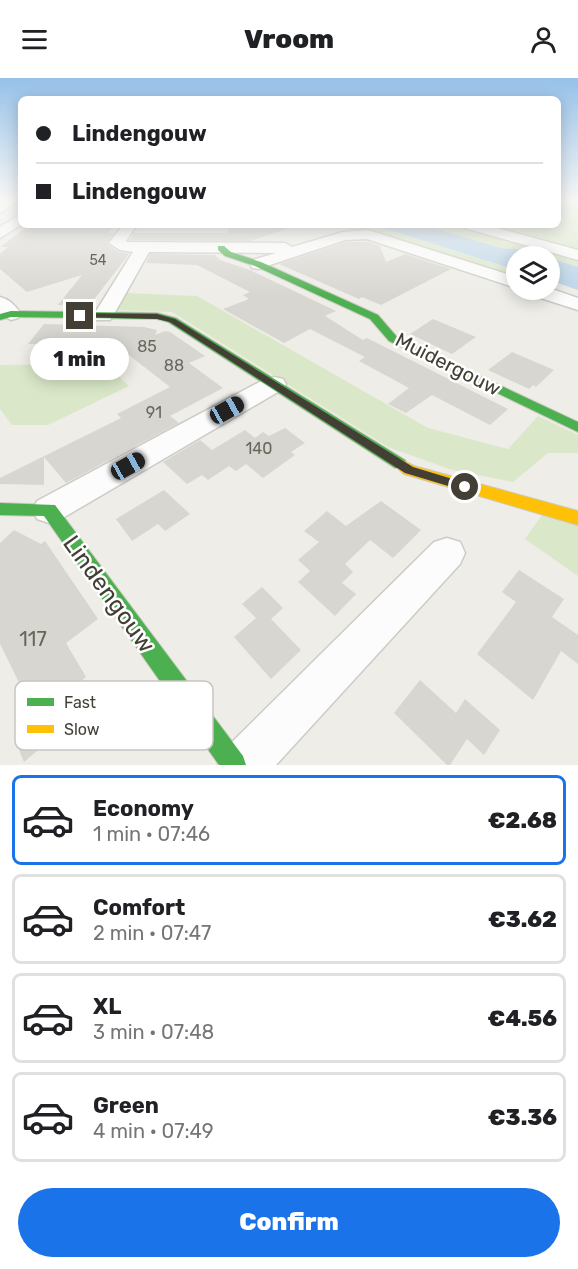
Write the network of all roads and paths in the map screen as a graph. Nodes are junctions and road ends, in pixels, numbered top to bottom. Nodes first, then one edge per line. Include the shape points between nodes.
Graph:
1 (125, 232) edge
2 (337, 232) edge
3 (349, 232) edge
4 (495, 232) edge
5 (527, 232) edge
6 (516, 238) junction
7 (144, 247) junction
8 (221, 248) junction
9 (304, 249) junction
10 (578, 255) edge
11 (258, 264) junction
12 (506, 280) edge
13 (560, 298) edge
14 (578, 304) edge
15 (4, 311) edge
16 (104, 316) junction
17 (274, 384) junction
18 (578, 427) edge
19 (0, 509) edge
20 (49, 510) junction
21 (578, 518) edge
22 (447, 553) dead end
23 (173, 681) edge
24 (213, 736) edge
25 (234, 765) edge
26 (243, 765) edge

1 - 7 street, Muidergouw via 117,243
2 - 9 street, Muidergouw
3 - 12 street, Muidergouw via 368,234
4 - 6 street
5 - 6 street
6 - 10 street
7 - 8 street, Muidergouw
7 - 16 street
8 - 9 street, Muidergouw
8 - 11 street, Muidergouw
9 - 11 street, Muidergouw
11 - 18 street, Muidergouw via 374,317 393,339
13 - 14 street
15 - 16 street
16 - 17 street via 157,316 172,320
17 - 20 street
17 - 21 street via 409,470
19 - 20 street
20 - 23 street, Lindengouw
22 - 26 street
24 - 25 street, Lindengouw

